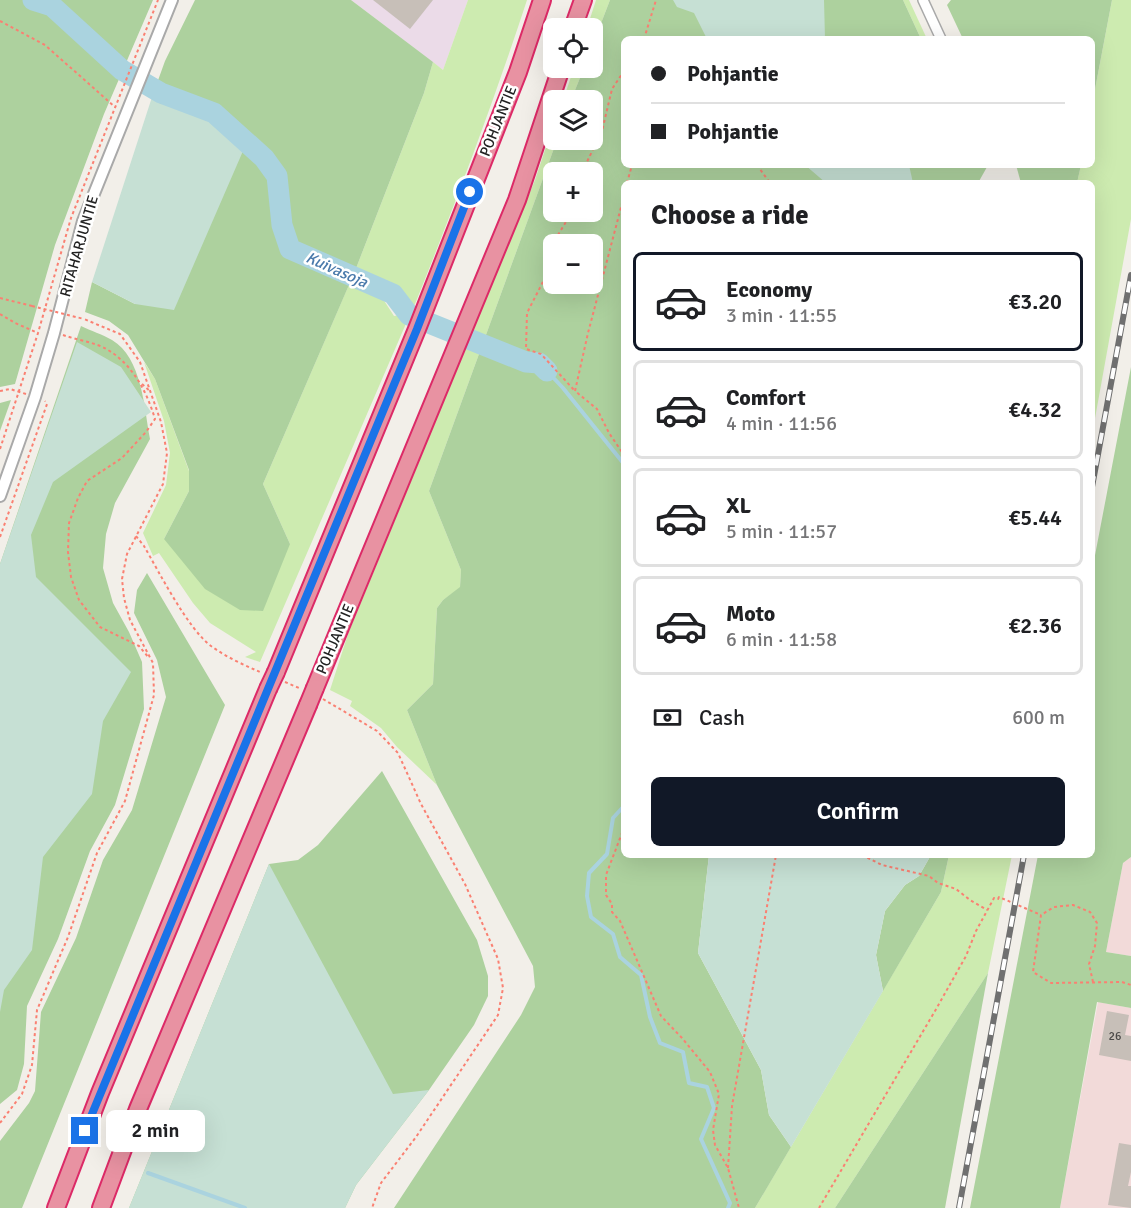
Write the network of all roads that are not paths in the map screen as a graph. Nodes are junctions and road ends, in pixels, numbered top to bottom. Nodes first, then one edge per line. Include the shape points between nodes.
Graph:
1 (172, 0) edge
2 (542, 0) edge
3 (583, 0) edge
4 (923, 0) edge
5 (577, 18) edge
6 (940, 36) edge
7 (558, 78) edge
8 (0, 496) edge
9 (56, 1208) edge
10 (101, 1208) edge

1 - 8 street, RITAHARJUNTIE via 83,221 35,397
2 - 9 highway, POHJANTIE via 518,72 417,329
3 - 5 highway
4 - 6 street
7 - 10 highway, POHJANTIE via 517,200 138,1109

